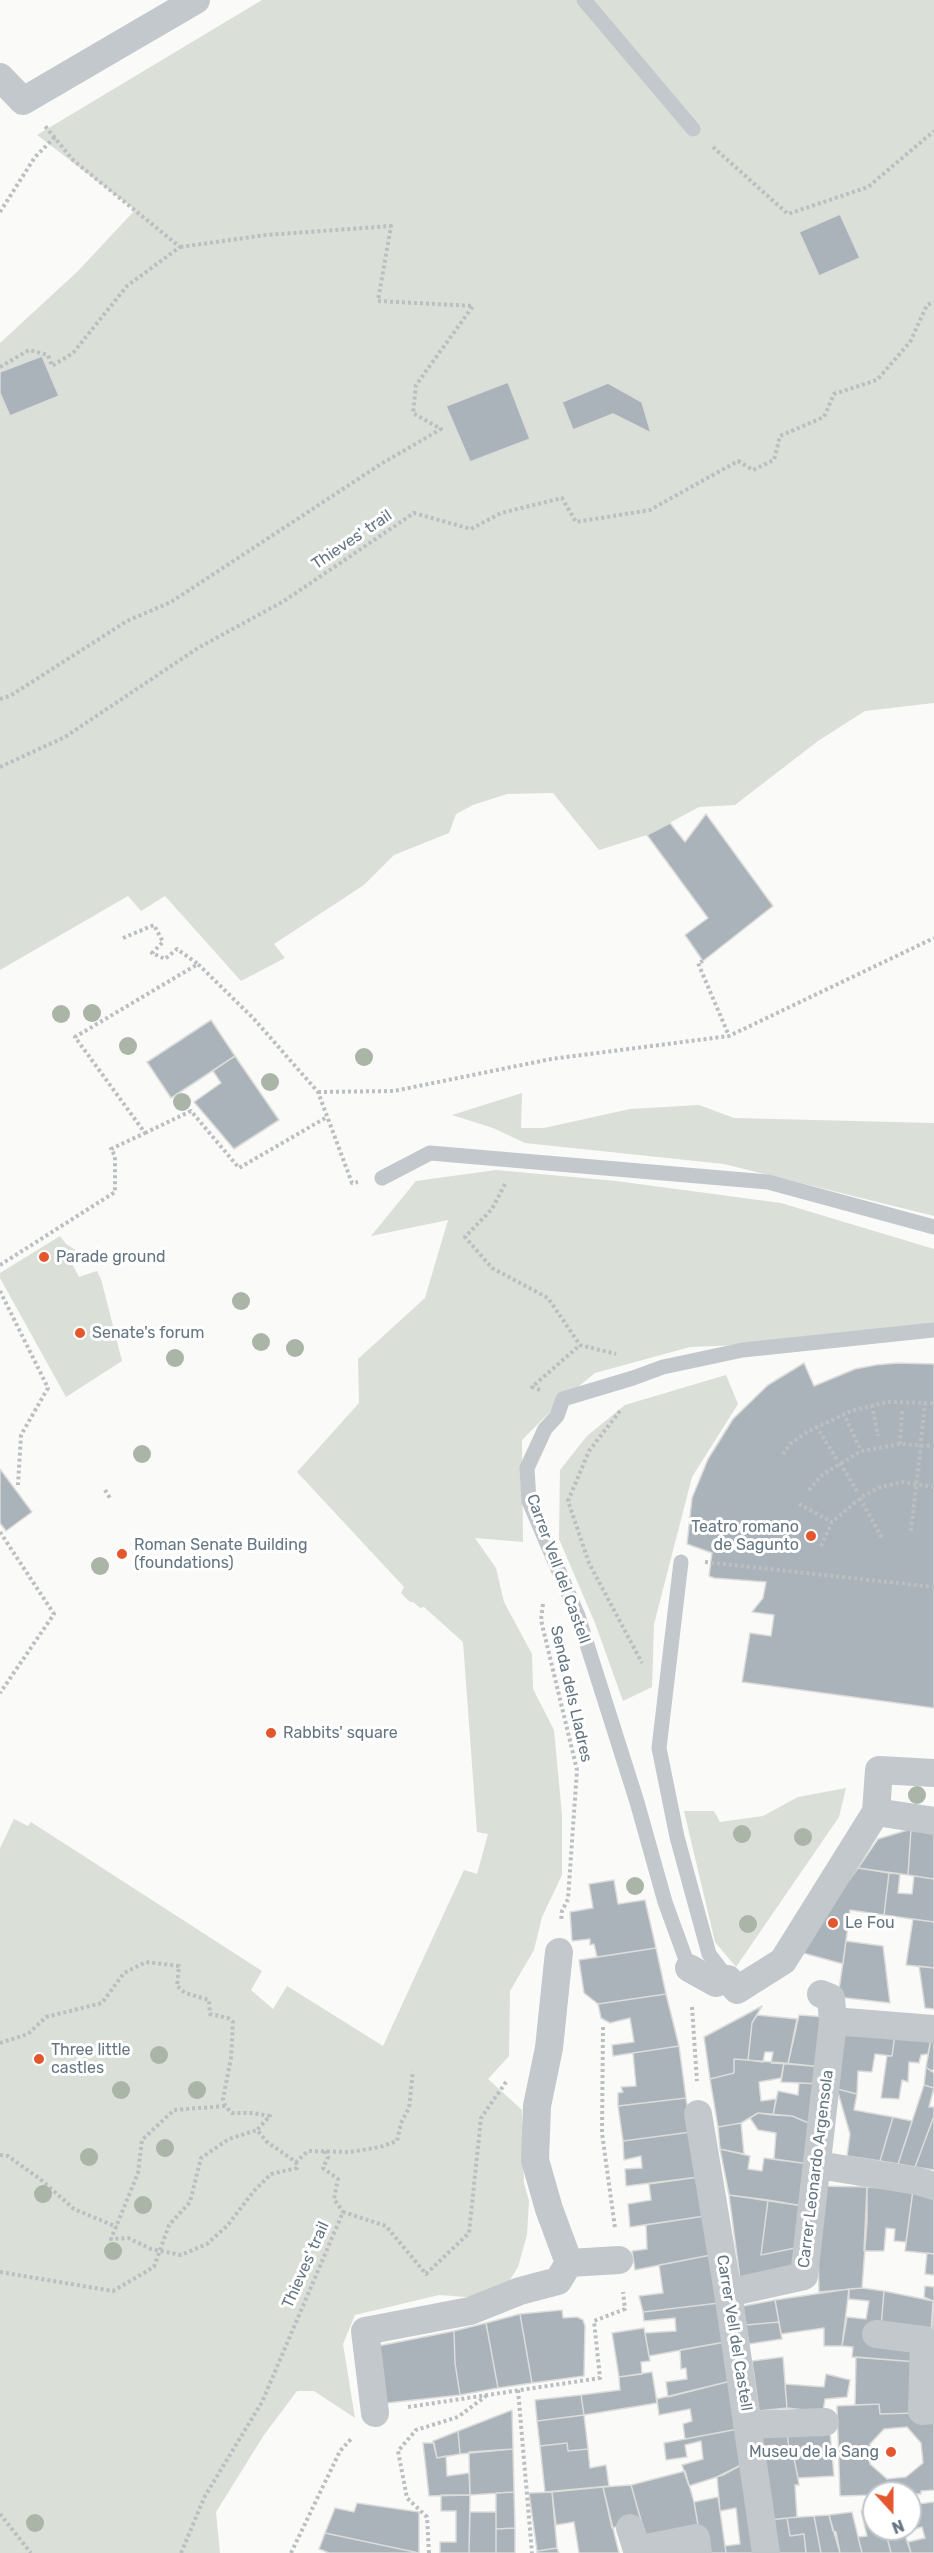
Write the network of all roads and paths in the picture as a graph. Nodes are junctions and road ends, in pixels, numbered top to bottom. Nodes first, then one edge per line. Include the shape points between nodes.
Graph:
1 (196, 0) edge
2 (584, 0) edge
3 (0, 77) edge
4 (23, 100) junction
5 (693, 129) joint
6 (934, 131) edge
7 (55, 137) junction
8 (0, 212) edge
9 (180, 247) junction
10 (934, 302) edge
11 (0, 367) edge
12 (0, 699) edge
13 (0, 767) edge
14 (123, 938) dead end
15 (934, 938) edge
16 (703, 961) dead end
17 (198, 964) junction
18 (729, 1036) junction
19 (318, 1092) junction
20 (327, 1117) junction
21 (145, 1133) junction
22 (517, 1161) junction
23 (382, 1178) joint
24 (934, 1227) edge
25 (0, 1265) edge
26 (0, 1291) edge
27 (934, 1330) edge
28 (663, 1367) junction
29 (633, 1378) junction
30 (925, 1402) junction
31 (934, 1403) edge
32 (872, 1405) junction
33 (902, 1409) dead end
34 (846, 1418) dead end
35 (816, 1426) junction
36 (878, 1436) dead end
37 (921, 1442) junction
38 (900, 1444) junction
39 (934, 1446) edge
40 (861, 1451) junction
41 (783, 1454) dead end
42 (839, 1462) junction
43 (917, 1483) junction
44 (18, 1485) dead end
45 (934, 1487) edge
46 (105, 1490) dead end
47 (809, 1490) dead end
48 (859, 1496) junction
49 (111, 1500) dead end
50 (800, 1504) dead end
51 (832, 1522) junction
52 (911, 1531) dead end
53 (0, 1532) edge
54 (882, 1538) dead end
55 (821, 1546) dead end
56 (550, 1549) junction
57 (681, 1562) dead end
58 (725, 1562) dead end
59 (934, 1587) edge
60 (0, 1693) edge
61 (664, 1713) junction
62 (934, 1773) edge
63 (876, 1812) junction
64 (934, 1821) edge
65 (559, 1952) joint
66 (688, 1968) junction
67 (728, 1979) junction
68 (821, 1994) dead end
69 (833, 2021) junction
70 (934, 2029) edge
71 (0, 2043) edge
72 (413, 2071) dead end
73 (508, 2079) dead end
74 (225, 2106) junction
75 (698, 2114) joint
76 (257, 2130) junction
77 (325, 2151) junction
78 (0, 2155) edge
79 (296, 2162) junction
80 (818, 2165) junction
81 (934, 2186) edge
82 (343, 2212) junction
83 (117, 2227) junction
84 (159, 2251) junction
85 (619, 2260) dead end
86 (569, 2263) junction
87 (0, 2272) edge
88 (728, 2293) junction
89 (876, 2334) dead end
90 (518, 2390) dead end
91 (934, 2410) edge
92 (375, 2413) junction
93 (825, 2422) dead end
94 (747, 2425) junction
95 (0, 2514) edge
96 (630, 2528) dead end
97 (31, 2553) edge
98 (181, 2553) edge
99 (291, 2553) edge
100 (429, 2553) edge
101 (532, 2553) edge
102 (698, 2553) edge
103 (766, 2553) edge

1 - 4 street
2 - 5 lane
3 - 4 street
4 - 7 path
5 - 6 path via 788,214 868,187
7 - 8 path via 35,157
7 - 9 path via 73,160
9 - 11 path via 127,286 73,353 52,366 48,355 28,350
9 - 12 path via 266,235 391,226 378,301 474,306 416,385 413,413 441,429 171,602 127,621
10 - 13 path, Thieves' trail via 927,305 910,342 877,380 834,394 824,417 780,436 774,460 753,470 738,461 650,510 576,522 562,498 501,513 471,529 414,513 284,601 198,648 64,737
14 - 17 path via 154,925 163,942 152,953 165,959 177,949
15 - 18 path
16 - 18 path via 699,963
17 - 19 path via 254,1019
17 - 21 path via 75,1037
18 - 19 path via 551,1059 394,1091
19 - 20 path
20 - 21 path via 239,1168 191,1111
20 - 23 path via 352,1183
21 - 25 path via 111,1149 115,1156 115,1192
22 - 23 lane via 430,1154
22 - 24 lane via 768,1182
22 - 28 path via 492,1209 465,1237 492,1268 548,1298 580,1345
26 - 44 path via 48,1388 21,1435
27 - 28 lane, Carrer Vell del Castell via 789,1343
28 - 29 lane, Carrer Vell del Castell
29 - 56 lane, Carrer Vell del Castell via 563,1399 545,1430 527,1468 530,1501
29 - 61 path via 625,1405 589,1451 568,1501 589,1563 636,1649
30 - 31 path
30 - 32 path
30 - 37 path
32 - 35 path
32 - 36 path
33 - 38 path
34 - 40 path
35 - 41 path via 790,1444
35 - 42 path
37 - 38 path
37 - 39 path
37 - 43 path
38 - 40 path
40 - 42 path
42 - 47 path
42 - 48 path
43 - 45 path
43 - 48 path via 902,1482
43 - 52 path
46 - 49 path
48 - 51 path
48 - 54 path
50 - 51 path
51 - 55 path
53 - 60 path via 54,1614
56 - 65 path, Senda dels Lladres via 541,1620 577,1770 568,1899 562,1911
56 - 66 lane, Carrer Vell del Castell via 578,1616
57 - 61 lane
58 - 59 path
61 - 67 lane via 659,1748 677,1837 709,1954
62 - 63 street via 879,1770
63 - 64 street
63 - 67 street via 783,1961 737,1990
65 - 86 street via 549,2048 537,2106 535,2160
66 - 67 street via 716,1983
66 - 75 path
68 - 69 street via 831,1998
69 - 70 street
69 - 80 street, Carrer Leonardo Argensola
71 - 74 path via 28,2034 46,2018 102,2003 124,1973 146,1962 179,1966 177,1986 185,1993 209,2000 210,2014 233,2022
72 - 77 path via 409,2108 397,2141 350,2152
73 - 82 path, Thieves' trail via 481,2118 469,2233 426,2274 386,2226
74 - 76 path via 232,2113 270,2116
74 - 83 path via 174,2110 142,2140 138,2173
75 - 88 street, Carrer Vell del Castell
76 - 79 path
76 - 84 path via 229,2139 201,2158 190,2202 169,2225
77 - 79 path via 308,2151
77 - 82 path via 328,2157 323,2168 338,2179 334,2199
78 - 83 path via 8,2156 74,2209
79 - 84 path via 297,2168 271,2174 207,2244 181,2255
80 - 81 street
80 - 88 street, Carrer Leonardo Argensola via 804,2276
82 - 98 path, Thieves' trail via 262,2403 205,2496
83 - 84 path via 111,2239 128,2238
84 - 87 path via 153,2266 113,2291
85 - 86 street
86 - 92 street via 558,2281 470,2311 365,2331
88 - 94 street, Carrer Vell del Castell
89 - 91 street via 924,2340 922,2410
90 - 101 path
92 - 99 path via 340,2451
92 - 100 path via 487,2395 458,2417 416,2430 398,2451 406,2498 427,2517
93 - 94 street
94 - 103 street, Carrer Vell del Castell
95 - 97 path
96 - 102 street via 637,2550 696,2538

